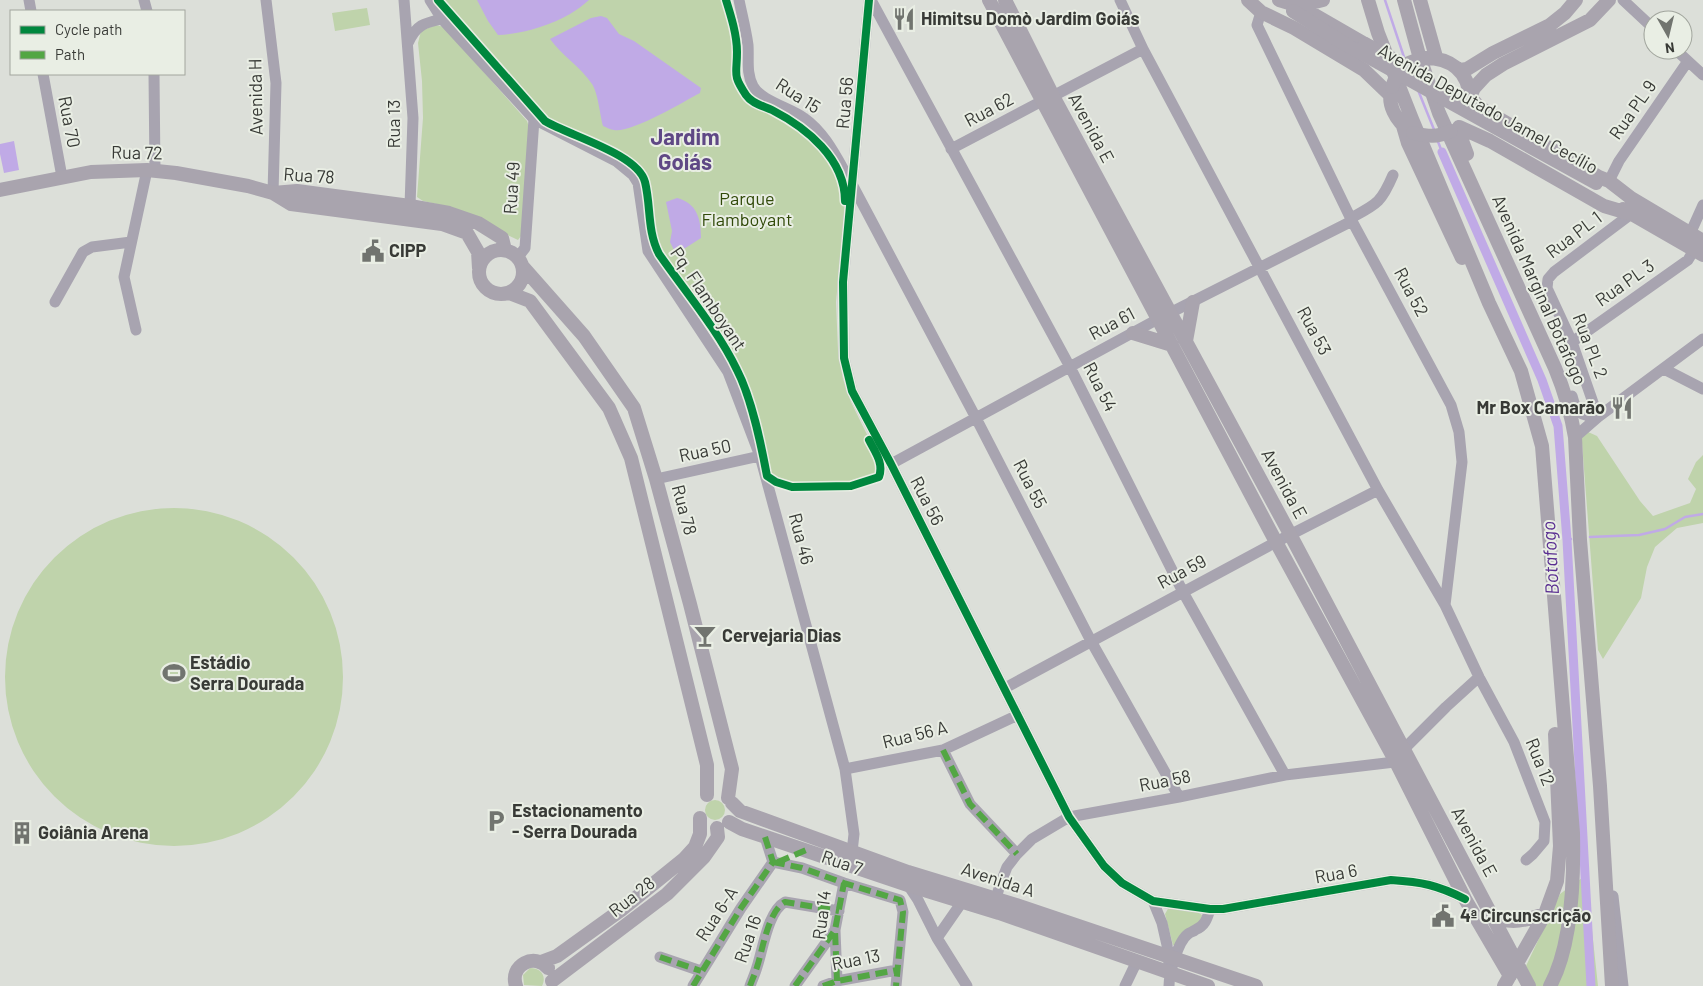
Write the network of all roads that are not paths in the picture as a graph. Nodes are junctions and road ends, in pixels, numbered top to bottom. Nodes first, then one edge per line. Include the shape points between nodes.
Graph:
1 (266, 0) edge
2 (404, 0) edge
3 (430, 0) edge
4 (739, 0) edge
5 (870, 0) edge
6 (989, 0) edge
7 (1005, 0) edge
8 (1120, 0) edge
9 (1248, 0) edge
10 (1252, 0) edge
11 (1279, 0) edge
12 (1323, 0) edge
13 (1368, 0) edge
14 (1404, 0) edge
15 (1420, 0) edge
16 (1576, 0) edge
17 (1609, 0) edge
18 (1623, 0) edge
19 (1297, 6) edge
20 (1261, 12) junction
21 (868, 16) junction
22 (880, 17) junction
23 (442, 19) junction
24 (1643, 19) edge
25 (408, 43) junction
26 (1143, 49) junction
27 (1430, 57) junction
28 (1688, 61) joint
29 (1404, 65) junction
30 (1460, 70) junction
31 (43, 75) edge
32 (154, 75) edge
33 (1703, 75) edge
34 (1391, 91) junction
35 (1470, 97) junction
36 (1047, 98) junction
37 (534, 119) junction
38 (1455, 129) junction
39 (1408, 130) junction
40 (1490, 141) junction
41 (951, 149) junction
42 (1471, 164) junction
43 (151, 171) junction
44 (1393, 175) dead end
45 (62, 177) junction
46 (1600, 185) junction
47 (853, 186) junction
48 (0, 190) edge
49 (273, 193) junction
50 (1703, 205) edge
51 (410, 206) junction
52 (1631, 214) junction
53 (1352, 219) junction
54 (1690, 234) junction
55 (131, 242) junction
56 (1700, 249) edge
57 (505, 250) junction
58 (520, 262) junction
59 (479, 268) junction
60 (1261, 268) junction
61 (1547, 288) joint
62 (509, 293) junction
63 (55, 302) dead end
64 (1193, 302) junction
65 (1489, 303) junction
66 (1164, 316) junction
67 (136, 330) dead end
68 (1133, 333) junction
69 (1703, 339) edge
70 (1572, 342) junction
71 (1179, 343) junction
72 (1070, 367) junction
73 (1556, 369) junction
74 (1664, 369) junction
75 (1703, 389) edge
76 (1598, 417) junction
77 (976, 418) junction
78 (1575, 437) junction
79 (760, 456) junction
80 (891, 464) junction
81 (656, 479) junction
82 (1378, 490) junction
83 (1290, 534) junction
84 (1276, 542) junction
85 (1183, 592) junction
86 (1445, 605) junction
87 (1091, 641) junction
88 (1480, 677) junction
89 (1005, 688) junction
90 (1561, 694) junction
91 (1018, 715) junction
92 (943, 750) junction
93 (1403, 757) junction
94 (845, 769) junction
95 (1286, 775) junction
96 (1600, 786) junction
97 (707, 795) junction
98 (1178, 797) junction
99 (730, 800) junction
100 (1069, 817) junction
101 (700, 818) junction
102 (723, 825) junction
103 (765, 837) junction
104 (806, 850) junction
105 (852, 852) junction
106 (1017, 854) junction
107 (1526, 860) dead end
108 (773, 862) junction
109 (844, 883) junction
110 (908, 885) junction
111 (996, 898) junction
112 (1465, 899) junction
113 (1153, 901) junction
114 (962, 902) junction
115 (1210, 908) junction
116 (839, 911) junction
117 (998, 914) junction
118 (1545, 914) junction
119 (1492, 916) junction
120 (835, 930) junction
121 (937, 938) junction
122 (1171, 956) junction
123 (660, 957) dead end
124 (1137, 961) junction
125 (541, 962) junction
126 (1517, 964) junction
127 (897, 970) junction
128 (701, 971) junction
129 (1170, 979) edge
130 (837, 981) junction
131 (1507, 981) edge
132 (551, 984) edge
133 (1551, 984) edge
134 (516, 986) edge
135 (693, 986) edge
136 (750, 986) edge
137 (795, 986) edge
138 (823, 986) edge
139 (896, 986) edge
140 (968, 986) edge
141 (1125, 986) edge
142 (1208, 986) edge
143 (1256, 986) edge
144 (1529, 986) edge
145 (1612, 986) edge
146 (1623, 986) edge

1 - 49 street, Avenida H via 276,83
2 - 25 street, Rua 13
3 - 23 street, Rua 46
4 - 47 street, Rua 15 via 748,47 749,74 754,87 763,96 805,119 820,133
5 - 21 street, Rua 56
5 - 22 street, Rua 54
6 - 36 main road, Avenida E
7 - 36 main road, Avenida E
8 - 26 street, Rua 53
9 - 20 main road
10 - 46 main road, Avenida Deputado Jamel Cecílio
11 - 19 main road, Avenida Deputado Jamel Cecílio
12 - 19 main road
13 - 65 main road via 1378,33
14 - 73 main road, Avenida Marginal Botafogo via 1438,113
15 - 27 main road
16 - 30 main road via 1550,25
17 - 35 main road via 1590,20 1486,75
18 - 24 street
19 - 29 main road, bridge
19 - 46 main road, Avenida Deputado Jamel Cecílio, bridge via 1345,44
20 - 34 main road via 1364,70
20 - 53 street, Rua 52 via 1257,25
21 - 22 street
21 - 47 street, Rua 56
22 - 41 street, Rua 54
23 - 25 street via 422,24
23 - 37 street, Rua 46
25 - 51 street, Rua 13 via 413,118
26 - 36 street, Rua 62
26 - 60 street, Rua 53
27 - 29 main road, bridge
27 - 30 main road via 1448,61
28 - 33 street
28 - 46 street, Rua PL 9
29 - 34 main road, bridge via 1398,70
30 - 35 main road
31 - 45 street, Rua 70
32 - 43 street
34 - 39 main road via 1394,112
35 - 38 main road via 1467,116
35 - 46 main road via 1479,107 1599,177
36 - 41 street, Rua 62
36 - 66 main road, Avenida E
37 - 58 street, Rua 49 via 524,248
37 - 79 street, Rua 46 via 616,161 633,175 638,183 648,251 728,372
38 - 39 main road, bridge via 1442,135 1428,136
38 - 40 main road
38 - 42 main road
39 - 65 main road via 1408,143 1467,269
40 - 42 main road via 1474,155
40 - 52 main road via 1604,206
41 - 72 street, Rua 54
42 - 73 main road via 1556,349
43 - 45 main road, Rua 72 via 91,172
43 - 49 main road, Rua 72
43 - 55 street
44 - 53 street, Rua 61 via 1381,200
45 - 48 main road, Rua 72
46 - 52 main road, Avenida Deputado Jamel Cecílio
46 - 54 main road, Avenida Deputado Jamel Cecílio via 1631,198
47 - 77 street, Rua 55
47 - 80 street, Rua 56 via 844,282 844,358 852,391
49 - 51 main road, Rua 78 via 297,191
49 - 59 main road, Rua 78 via 291,204 442,224 467,233 478,252
50 - 54 street
51 - 57 main road, Rua 78 via 449,213 478,223 502,238
52 - 56 main road, Avenida Deputado Jamel Cecílio
52 - 61 street, Rua PL 1 via 1554,272 1548,279
53 - 60 street, Rua 61
53 - 86 street, Rua 52 via 1451,405 1459,432 1462,462
54 - 56 main road, Avenida Deputado Jamel Cecílio
55 - 63 street via 92,247 83,252
55 - 67 street via 124,276
56 - 70 street, Rua PL 3
57 - 58 main road
57 - 59 main road via 485,256
58 - 62 main road via 523,273 519,285
58 - 81 main road, Rua 78 via 584,336 634,408
59 - 62 main road via 479,276 486,288 497,294
60 - 64 street, Rua 61
60 - 82 street, Rua 53
61 - 70 street, Rua PL 2
62 - 97 main road via 530,300 604,400 631,458 707,765
64 - 66 street, Rua 61
64 - 71 main road
65 - 90 main road via 1521,371 1542,446
66 - 68 street, Rua 61
66 - 71 main road, Avenida E
68 - 71 main road
68 - 72 street, Rua 61
69 - 74 street
70 - 76 street, Rua PL 2
71 - 83 main road, Avenida E
71 - 84 main road, Avenida E
72 - 77 street, Rua 61
72 - 85 street, Rua 54
73 - 76 street via 1566,379 1575,409
73 - 78 main road, Avenida Marginal Botafogo
74 - 75 street
74 - 76 street
76 - 78 street
77 - 80 street, Rua 61
77 - 87 street, Rua 55
78 - 96 main road, Avenida Marginal Botafogo
79 - 81 street, Rua 50
79 - 94 street, Rua 46
80 - 89 street, Rua 56
81 - 99 main road, Rua 78 via 732,769
82 - 83 street, Rua 59
82 - 86 street, Rua 53
83 - 84 street, Rua 59
83 - 93 main road, Avenida E
84 - 85 street, Rua 59
84 - 93 main road, Avenida E
85 - 87 street, Rua 59
85 - 95 street, Rua 54
86 - 88 street, Rua 53
87 - 89 street, Rua 59
87 - 98 street, Rua 55
88 - 93 street
88 - 107 street, Rua 12 via 1514,742 1545,822 1544,841
89 - 91 street, Rua 56
90 - 118 main road via 1555,726 1560,846 1557,881
90 - 133 main road via 1574,872 1565,940 1560,964
91 - 92 street, Rua 56 A
91 - 100 street, Rua 56
92 - 94 street, Rua 56 A
92 - 106 street via 970,804
93 - 95 street, Rua 58
93 - 112 main road, Avenida E
93 - 119 main road, Avenida E
94 - 105 street, Rua 46 via 854,834
95 - 98 street, Rua 58
96 - 145 main road, Avenida Marginal Botafogo
96 - 146 street, Avenida Marginal Botafogo
97 - 99 main road via 718,793
97 - 101 main road via 698,808
98 - 100 street, Rua 58
99 - 102 main road via 733,813
99 - 105 main road, Avenida A via 740,811
100 - 106 street, Rua 58 via 1032,840
100 - 113 street, Rua 56 via 1104,866 1122,883
101 - 102 main road via 707,826
101 - 125 main road, Rua 28 via 700,834 695,847 684,859 558,956
102 - 103 main road, Avenida A
102 - 132 main road, Rua 28 via 704,857 667,894
103 - 104 main road, Avenida A
103 - 108 street
104 - 108 street
104 - 110 main road, Avenida A
105 - 111 main road, Avenida A
106 - 111 street, Rua 58 via 1007,867
108 - 109 street, Rua 7
108 - 128 street, Rua 6-A
109 - 116 street, Rua 14
109 - 127 street, Rua 7 via 900,900 903,912
110 - 114 main road, Avenida A
110 - 121 street
111 - 117 street, Rua 58
111 - 122 main road, Avenida A
112 - 115 street, Rua 6 via 1443,888 1391,880 1223,909
112 - 131 main road, Avenida E
113 - 115 street, Rua 56
113 - 122 street
114 - 117 main road, Avenida A
114 - 121 street
115 - 122 street via 1207,921 1201,928 1187,934
116 - 120 street, Rua 14
116 - 136 street, Rua 16 via 785,902 780,905 767,932
117 - 124 main road, Avenida A
118 - 119 main road via 1516,922
118 - 126 main road
119 - 126 main road, Avenida E
120 - 130 street, Rua 14
120 - 137 street
121 - 140 street
122 - 129 street
122 - 143 main road, Avenida A
123 - 128 street
124 - 129 main road, Avenida A
124 - 141 street
125 - 132 main road via 550,970
125 - 134 main road, Rua 28 via 530,960 520,966 515,976
126 - 131 main road
126 - 144 main road, Avenida E
127 - 130 street, Rua 13
127 - 139 street
128 - 135 street, Rua 6-A
129 - 142 main road, Avenida A
130 - 138 street, Rua 13

